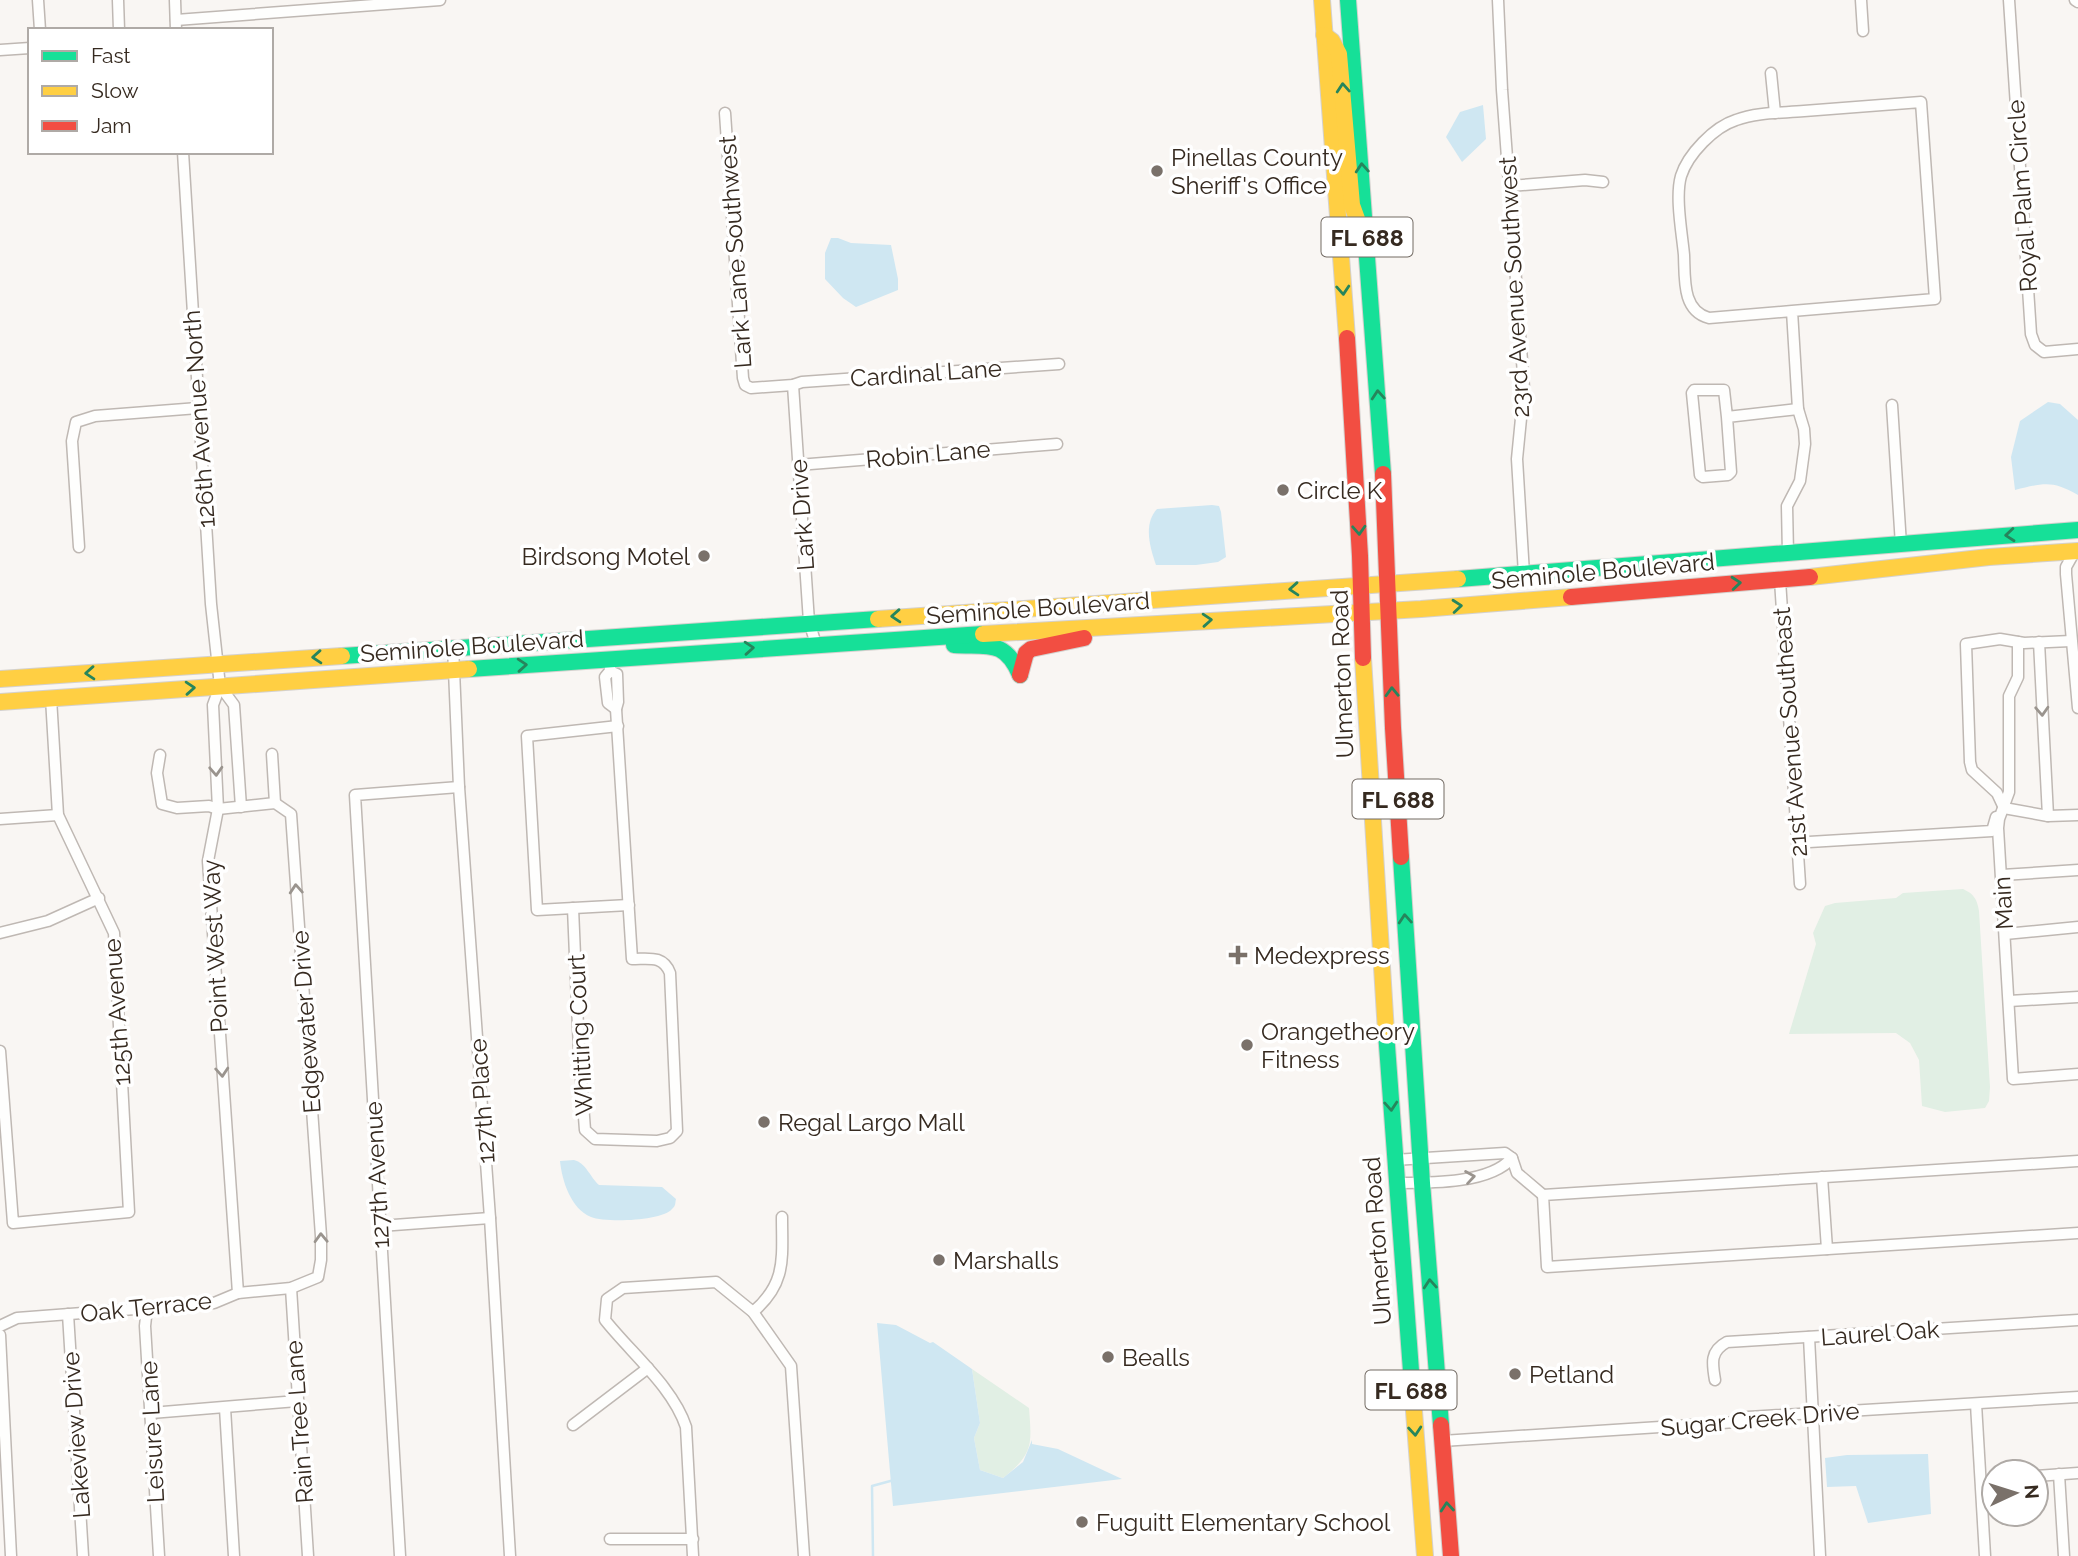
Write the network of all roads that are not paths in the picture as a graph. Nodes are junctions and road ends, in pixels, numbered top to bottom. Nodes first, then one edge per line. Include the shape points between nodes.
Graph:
1 (38, 0) edge
2 (118, 0) edge
3 (175, 0) edge
4 (440, 0) edge
5 (1322, 0) edge
6 (1498, 0) edge
7 (1861, 0) edge
8 (2009, 0) edge
9 (390, 2) edge
10 (284, 6) edge
11 (1349, 6) edge
12 (176, 25) edge
13 (40, 28) edge
14 (119, 28) edge
15 (1863, 31) dead end
16 (1324, 35) junction
17 (28, 48) edge
18 (0, 50) edge
19 (1771, 73) dead end
20 (725, 113) dead end
21 (1775, 113) junction
22 (183, 154) edge
23 (1603, 182) dead end
24 (1510, 186) junction
25 (1368, 251) junction
26 (1791, 312) junction
27 (2078, 349) edge
28 (1059, 364) dead end
29 (793, 385) junction
30 (1892, 405) dead end
31 (198, 408) junction
32 (1798, 410) junction
33 (1727, 417) junction
34 (1057, 444) dead end
35 (798, 464) junction
36 (2078, 530) edge
37 (2053, 532) junction
38 (1901, 545) junction
39 (79, 547) dead end
40 (2077, 553) edge
41 (1787, 554) junction
42 (1989, 557) junction
43 (1852, 571) junction
44 (1524, 574) junction
45 (1780, 580) junction
46 (1389, 583) junction
47 (1362, 585) junction
48 (1124, 600) junction
49 (1389, 611) junction
50 (1363, 612) junction
51 (809, 622) junction
52 (1176, 622) junction
53 (1007, 633) junction
54 (877, 641) junction
55 (2071, 641) junction
56 (2018, 642) junction
57 (2039, 642) junction
58 (816, 644) junction
59 (453, 647) junction
60 (218, 664) junction
61 (610, 665) junction
62 (454, 670) junction
63 (0, 679) edge
64 (220, 685) junction
65 (51, 698) junction
66 (0, 702) edge
67 (2078, 708) edge
68 (618, 726) junction
69 (272, 754) dead end
70 (160, 755) dead end
71 (460, 787) junction
72 (275, 803) junction
73 (241, 807) junction
74 (2004, 808) junction
75 (218, 810) junction
76 (58, 815) junction
77 (2078, 815) edge
78 (2048, 816) junction
79 (0, 819) edge
80 (1808, 842) dead end
81 (2078, 870) edge
82 (2002, 875) junction
83 (1800, 884) dead end
84 (99, 898) junction
85 (629, 905) junction
86 (573, 908) junction
87 (2078, 927) edge
88 (0, 933) edge
89 (2005, 934) junction
90 (2078, 997) edge
91 (2009, 1001) junction
92 (0, 1051) edge
93 (2078, 1074) edge
94 (1513, 1158) junction
95 (1394, 1160) junction
96 (1420, 1160) junction
97 (2078, 1161) edge
98 (1822, 1177) junction
99 (1396, 1183) junction
100 (1422, 1183) junction
101 (1543, 1195) junction
102 (782, 1217) dead end
103 (490, 1218) junction
104 (380, 1226) junction
105 (2078, 1233) edge
106 (1827, 1249) junction
107 (291, 1288) junction
108 (238, 1293) junction
109 (147, 1308) junction
110 (753, 1312) junction
111 (68, 1314) junction
112 (2078, 1320) edge
113 (0, 1326) edge
114 (0, 1335) edge
115 (1809, 1337) junction
116 (648, 1368) junction
117 (1715, 1380) dead end
118 (2078, 1397) edge
119 (297, 1401) junction
120 (1976, 1404) junction
121 (225, 1408) junction
122 (150, 1413) junction
123 (1814, 1413) junction
124 (573, 1425) dead end
125 (1442, 1441) junction
126 (2078, 1473) edge
127 (2059, 1474) junction
128 (2050, 1475) edge
129 (1980, 1481) edge
130 (1983, 1528) edge
131 (610, 1539) dead end
132 (692, 1539) junction
133 (11, 1556) edge
134 (83, 1556) edge
135 (159, 1556) edge
136 (234, 1556) edge
137 (307, 1556) edge
138 (400, 1556) edge
139 (510, 1556) edge
140 (693, 1556) edge
141 (804, 1556) edge
142 (1424, 1556) edge
143 (1451, 1556) edge
144 (1819, 1556) edge
145 (1985, 1556) edge
146 (2064, 1556) edge

1 - 13 street
2 - 14 street
3 - 12 street
4 - 9 street
5 - 16 main road, Ulmerton Road / FL 688
6 - 24 street, 23rd Avenue Southwest
7 - 15 street
8 - 27 street, Royal Palm Circle via 2031,334 2044,352
9 - 10 street
10 - 12 street
11 - 16 main road
25 -> 11 main road, Ulmerton Road / FL 688
25 -> 16 main road via 1352,205 1339,54
16 -> 47 main road, Ulmerton Road / FL 688
17 - 18 street
19 - 21 street
20 - 29 street, Lark Lane Southwest via 743,378 751,388
21 - 26 street via 1734,120 1709,136 1681,175 1686,285 1697,315
21 - 26 street via 1921,102 1935,299
22 - 31 street, 126th Avenue North
23 - 24 street
24 - 44 street, 23rd Avenue Southwest via 1524,388 1517,459
46 -> 25 main road, Ulmerton Road / FL 688
26 - 32 street
28 - 29 street, Cardinal Lane
29 - 35 street, Lark Drive
30 - 38 street
31 - 39 street via 95,416 76,422 72,441
31 - 60 street, 126th Avenue North
32 - 33 street
32 - 41 street via 1805,444 1800,481 1787,506
33 - 33 street via 1724,390 1694,390 1703,477 1731,472
34 - 35 street, Robin Lane
35 - 51 street, Lark Drive
36 - 37 main road, Seminole Boulevard
37 -> 38 main road, Seminole Boulevard
37 - 42 main road via 2040,545 2001,550
38 - 41 main road, Seminole Boulevard
38 - 43 main road via 1890,556 1863,561
40 - 42 main road, Seminole Boulevard
40 - 55 street via 2066,567
41 - 44 main road, Seminole Boulevard
41 - 45 main road
42 - 43 main road, Seminole Boulevard
43 - 45 main road, Seminole Boulevard
44 - 46 main road, Seminole Boulevard
49 -> 45 main road, Seminole Boulevard
45 - 83 street, 21st Avenue Southeast
46 - 47 main road, Seminole Boulevard
46 - 49 main road, Ulmerton Road / FL 688
47 -> 48 main road, Seminole Boulevard
47 - 50 main road, Ulmerton Road / FL 688
48 -> 51 main road, Seminole Boulevard
48 - 53 main road via 1101,614 1034,620
49 - 50 main road, Seminole Boulevard
96 -> 49 main road, Ulmerton Road / FL 688
52 -> 50 main road, Seminole Boulevard
50 -> 95 main road, Ulmerton Road / FL 688
51 - 58 street, Lark Drive
51 - 59 main road, Seminole Boulevard
52 - 53 main road, Seminole Boulevard
52 - 54 main road via 1039,646 1026,653 1020,675 1013,658 1000,648
53 - 54 main road, Seminole Boulevard
54 - 58 main road, Seminole Boulevard
55 - 57 street
55 - 67 street
56 - 57 street
56 - 74 street, Main via 2018,677 2009,696 2010,792
56 - 74 street via 2000,639 1966,644 1972,770 1997,793
57 -> 78 street
61 -> 58 main road, Seminole Boulevard
59 -> 60 main road, Seminole Boulevard
59 - 62 street, 127th Place
60 -> 63 main road, Seminole Boulevard
60 - 64 street, 126th Avenue North
62 -> 61 main road, Seminole Boulevard
61 - 68 street, Whitting Court via 605,677 613,697 608,703 616,709
62 - 64 main road, Seminole Boulevard
62 - 71 street, 127th Place
65 -> 64 main road, Seminole Boulevard
64 - 73 street via 234,705
64 -> 75 street, Point West Way via 213,705
65 - 66 main road, Seminole Boulevard
65 - 76 street, 125th Avenue
68 - 85 street, Whitting Court
68 - 86 street via 527,736 537,910
69 - 72 street
70 - 75 street via 162,804
71 - 103 street, 127th Place
71 - 104 street, 127th Avenue via 355,795
72 - 73 street
107 -> 72 street, Edgewater Drive via 318,1277 321,1236 291,814
73 - 75 street
74 - 78 street
74 - 80 street via 1998,811 1992,831
74 - 82 street, Main via 1998,828
75 -> 108 street, Point West Way via 208,861
76 - 79 street
76 - 84 street, 125th Avenue
77 - 78 street
81 - 82 street
82 - 89 street, Main
84 - 88 street via 48,921
84 - 92 street, 125th Avenue via 114,933 129,1212 13,1223
85 - 86 street
85 - 86 street, Whitting Court via 632,959 659,959 670,973 677,1131 657,1141 595,1139 585,1130
87 - 89 street
89 - 91 street, Main
90 - 91 street
91 - 93 street, Main via 2013,1079
94 - 96 street via 1505,1153
100 -> 94 street via 1475,1177 1504,1168
94 - 101 street via 1517,1173
95 - 96 street
95 - 99 main road, Ulmerton Road / FL 688
96 - 100 main road, Ulmerton Road / FL 688
97 - 98 street
98 - 101 street
98 - 106 street
99 - 100 street
99 -> 142 main road, Ulmerton Road / FL 688
125 -> 100 main road, Ulmerton Road / FL 688
101 - 106 street via 1547,1267
102 - 110 street via 781,1273
103 - 104 street
103 - 139 street, 127th Place
104 - 138 street, 127th Avenue
105 - 106 street
107 - 108 street, Oak Terrace
107 - 119 street, Rain Tree Lane
108 - 109 street, Oak Terrace via 214,1303
109 - 111 street, Oak Terrace
109 - 122 street, Leisure Lane
110 - 116 street via 716,1282 623,1288 607,1299 605,1320
110 - 141 street via 792,1366
111 - 113 street, Oak Terrace via 17,1318
111 - 134 street, Lakeview Drive
112 - 115 street, Laurel Oak
114 - 133 street
115 - 117 street, Laurel Oak via 1727,1342 1714,1353
115 - 123 street
116 - 124 street
116 - 132 street via 682,1412 686,1427
118 - 120 street, Sugar Creek Drive
119 - 121 street
119 - 137 street, Rain Tree Lane
120 - 123 street, Sugar Creek Drive
120 - 129 street
121 - 122 street
121 - 136 street
122 - 135 street, Leisure Lane
123 - 125 street, Sugar Creek Drive
123 - 144 street
143 -> 125 main road, Ulmerton Road / FL 688
126 - 127 street
127 - 128 street
127 - 146 street
130 - 145 street
131 - 132 street
132 - 140 street

